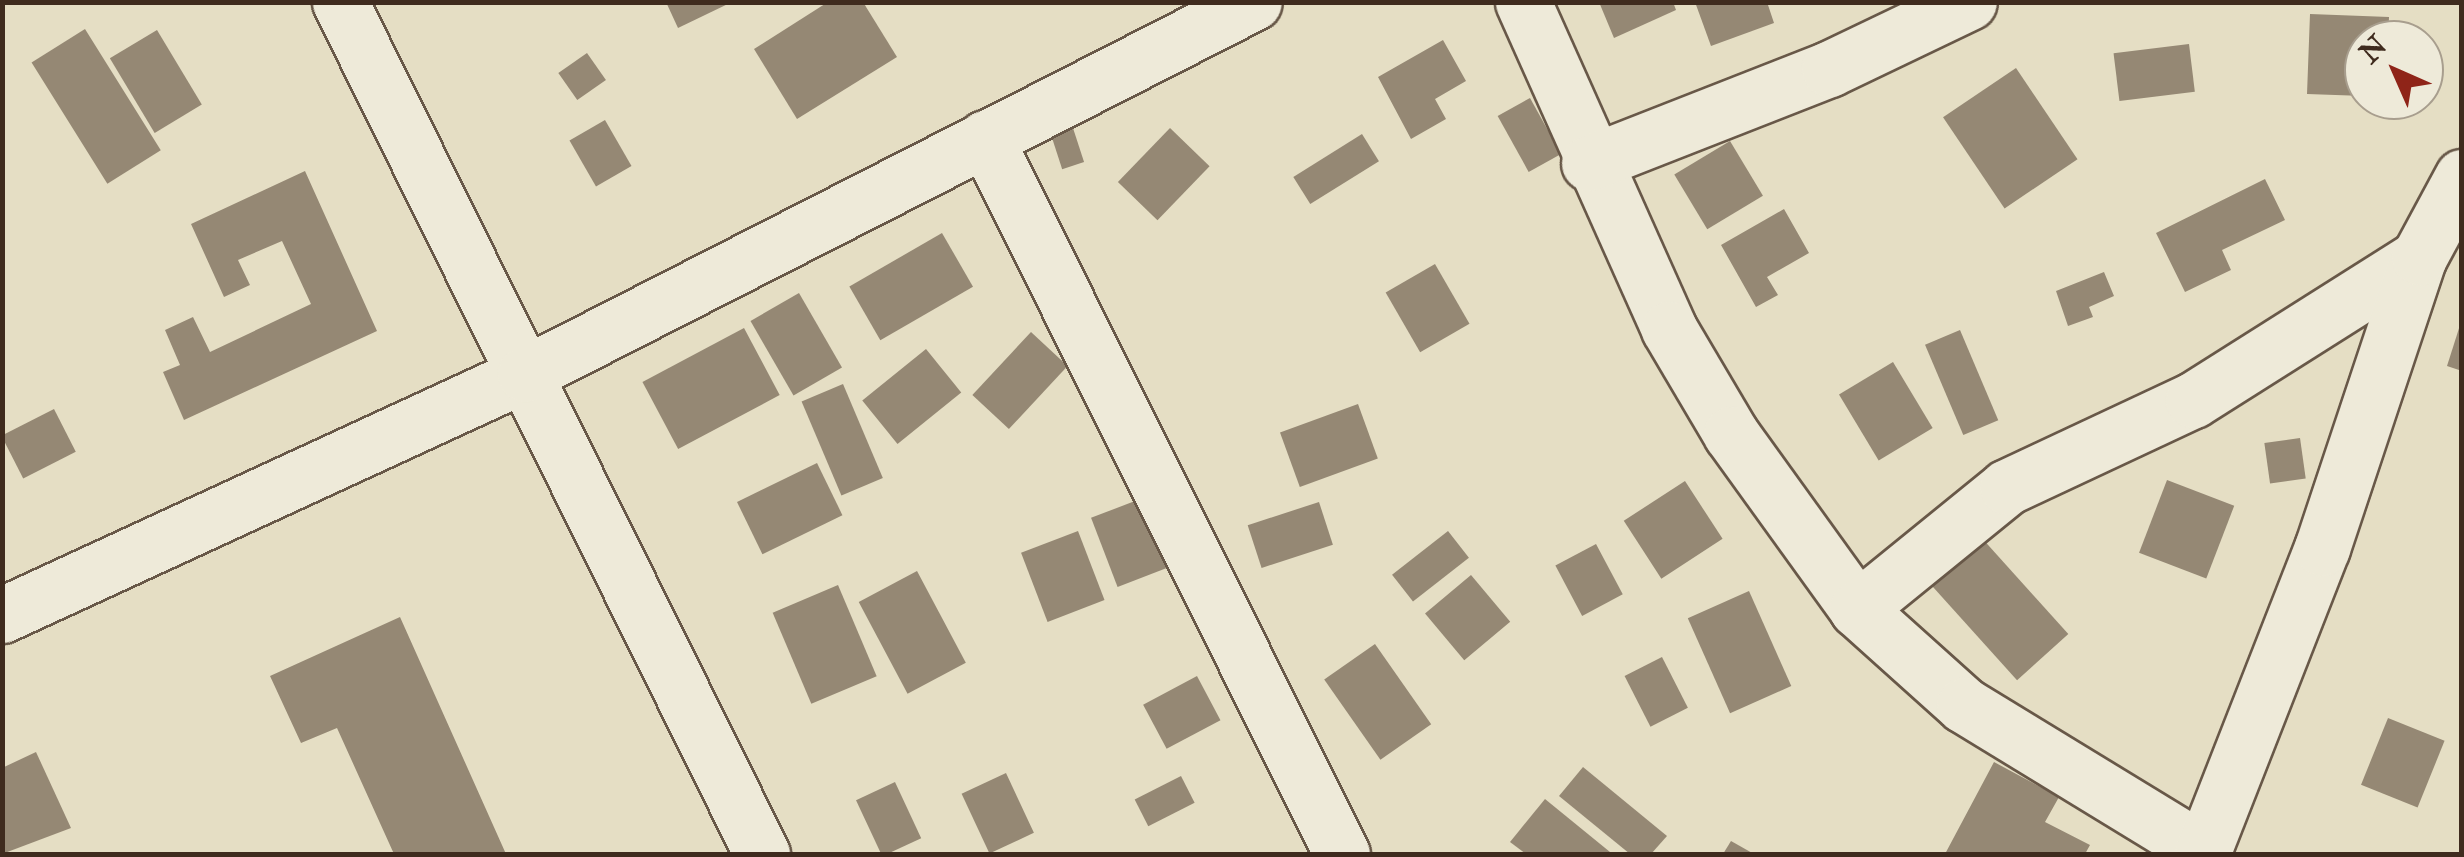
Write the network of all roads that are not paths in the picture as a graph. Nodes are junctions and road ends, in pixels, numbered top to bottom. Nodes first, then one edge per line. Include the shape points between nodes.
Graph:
1 (340, 2) edge
2 (1254, 2) edge
3 (1522, 2) edge
4 (1970, 2) edge
5 (984, 138) junction
6 (1589, 163) junction
7 (2462, 177) edge
8 (2419, 256) junction
9 (525, 374) junction
10 (1857, 609) junction
11 (2, 615) edge
12 (2203, 853) edge
13 (762, 854) edge
14 (1342, 854) edge

1 - 9 street
2 - 5 street
3 - 6 street
4 - 6 street via 1829,70
5 - 9 street
5 - 14 street
6 - 10 street via 1669,329 1722,419
7 - 8 street
8 - 10 street via 2193,400 2007,488
8 - 12 street via 2328,531
9 - 11 street
9 - 13 street
10 - 12 street via 1964,705

